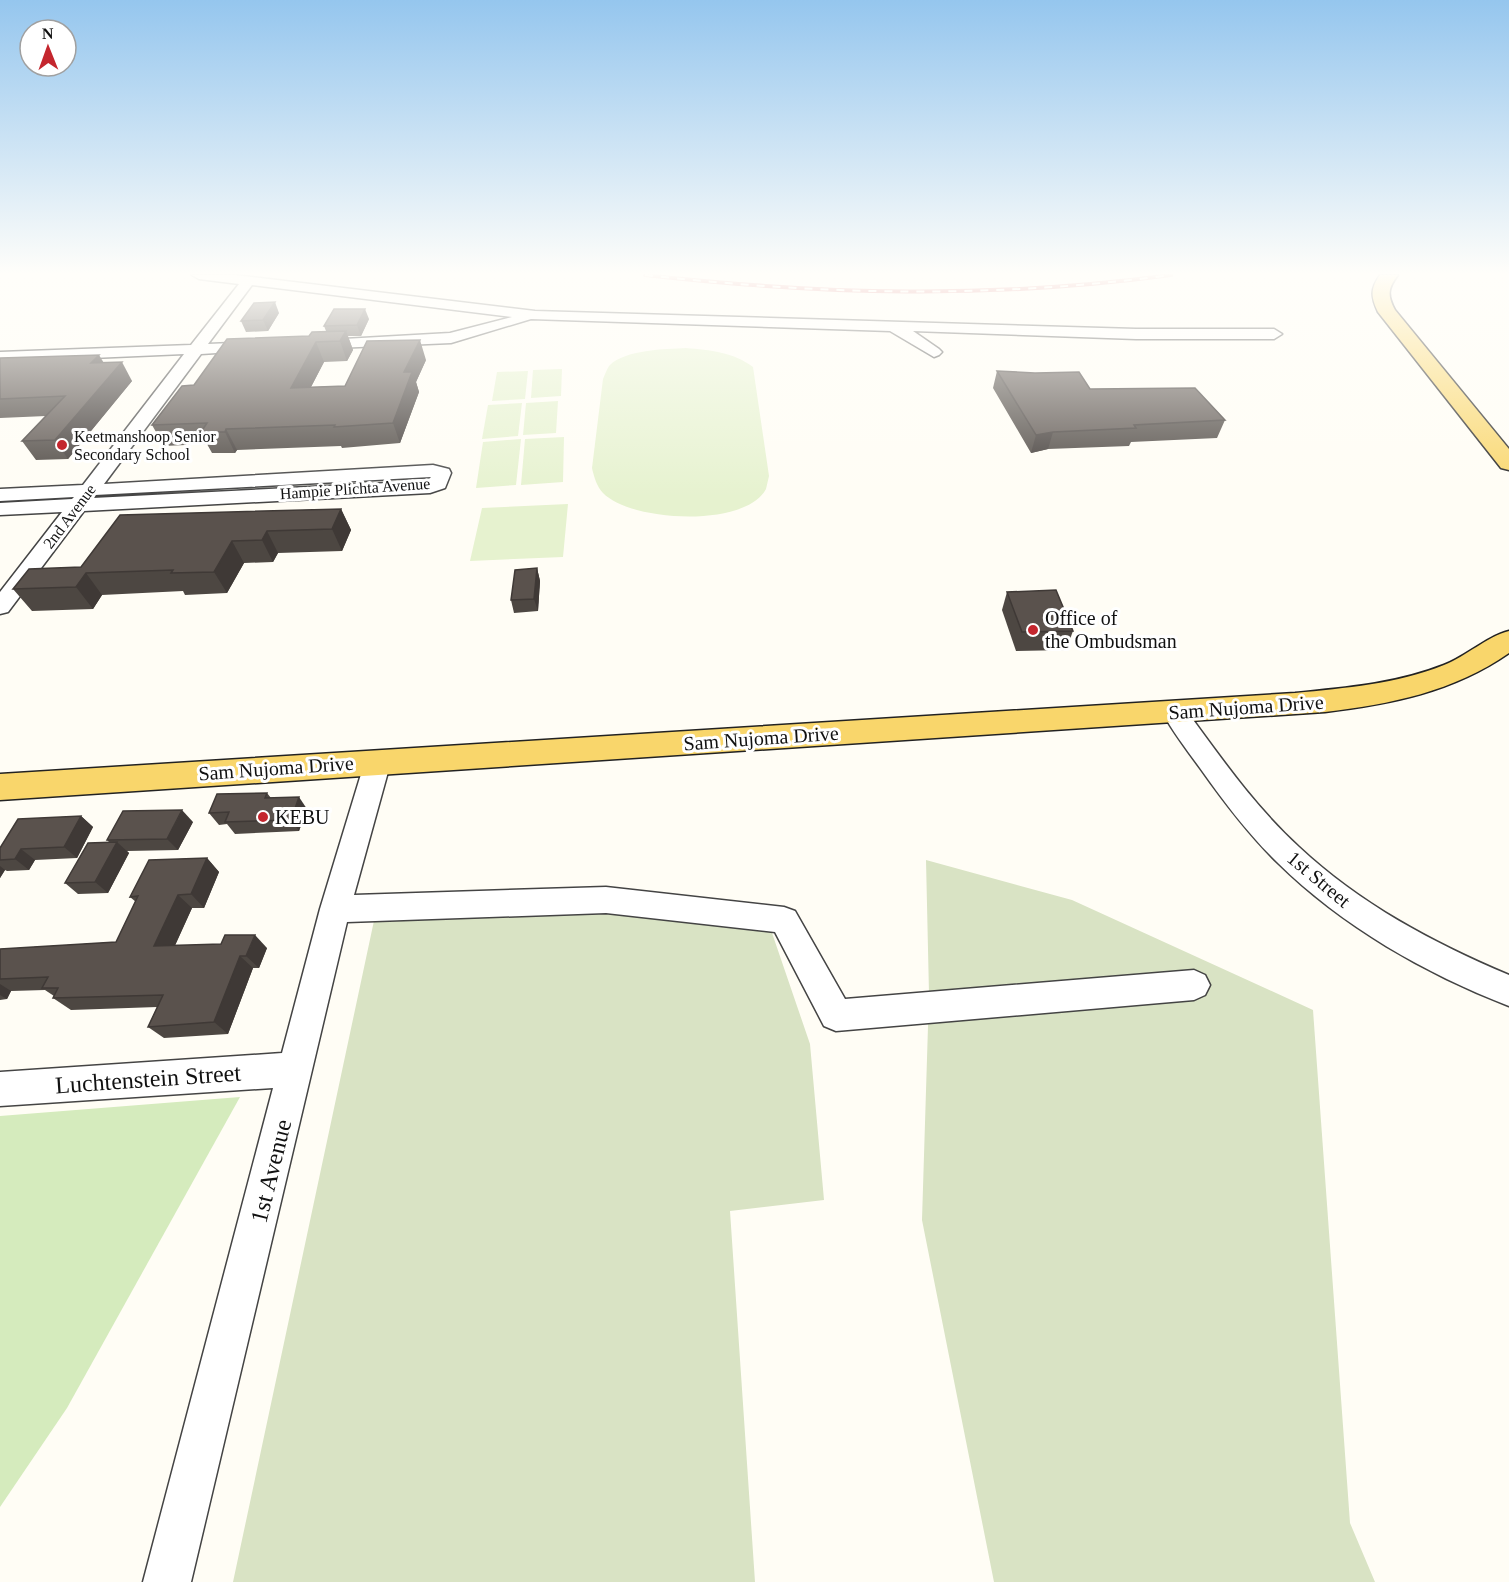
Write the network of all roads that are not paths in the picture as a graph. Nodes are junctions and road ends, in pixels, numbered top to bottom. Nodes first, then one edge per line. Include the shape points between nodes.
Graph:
1 (195, 349) junction
2 (199, 349) edge
3 (930, 349) edge
4 (1417, 349) edge
5 (934, 352) dead end
6 (0, 357) edge
7 (1509, 463) edge
8 (0, 495) edge
9 (83, 498) junction
10 (0, 509) edge
11 (0, 607) edge
12 (1509, 640) edge
13 (1174, 712) junction
14 (378, 761) junction
15 (0, 787) edge
16 (335, 909) junction
17 (1194, 985) dead end
18 (1509, 992) edge
19 (296, 1069) junction
20 (0, 1089) edge
21 (167, 1582) edge

1 - 2 street
1 - 6 street
1 - 9 street, 2nd Avenue
3 - 5 street
4 - 7 main road
8 - 9 street, Hampie Plichta Avenue
9 - 9 street, Hampie Plichta Avenue via 433,471 442,474 438,484 430,487
9 - 10 street, Hampie Plichta Avenue
9 - 11 street, 2nd Avenue
12 - 13 main road, Sam Nujoma Drive via 1486,658 1447,678 1400,691 1294,704
13 - 14 main road, Sam Nujoma Drive
13 - 18 street, 1st Street via 1230,790 1288,855 1357,911 1451,966
14 - 15 main road, Sam Nujoma Drive
14 - 16 street, 1st Avenue
16 - 17 street via 606,900 784,920 836,1015
16 - 19 street, 1st Avenue
19 - 20 street, Luchtenstein Street
19 - 21 street, 1st Avenue

